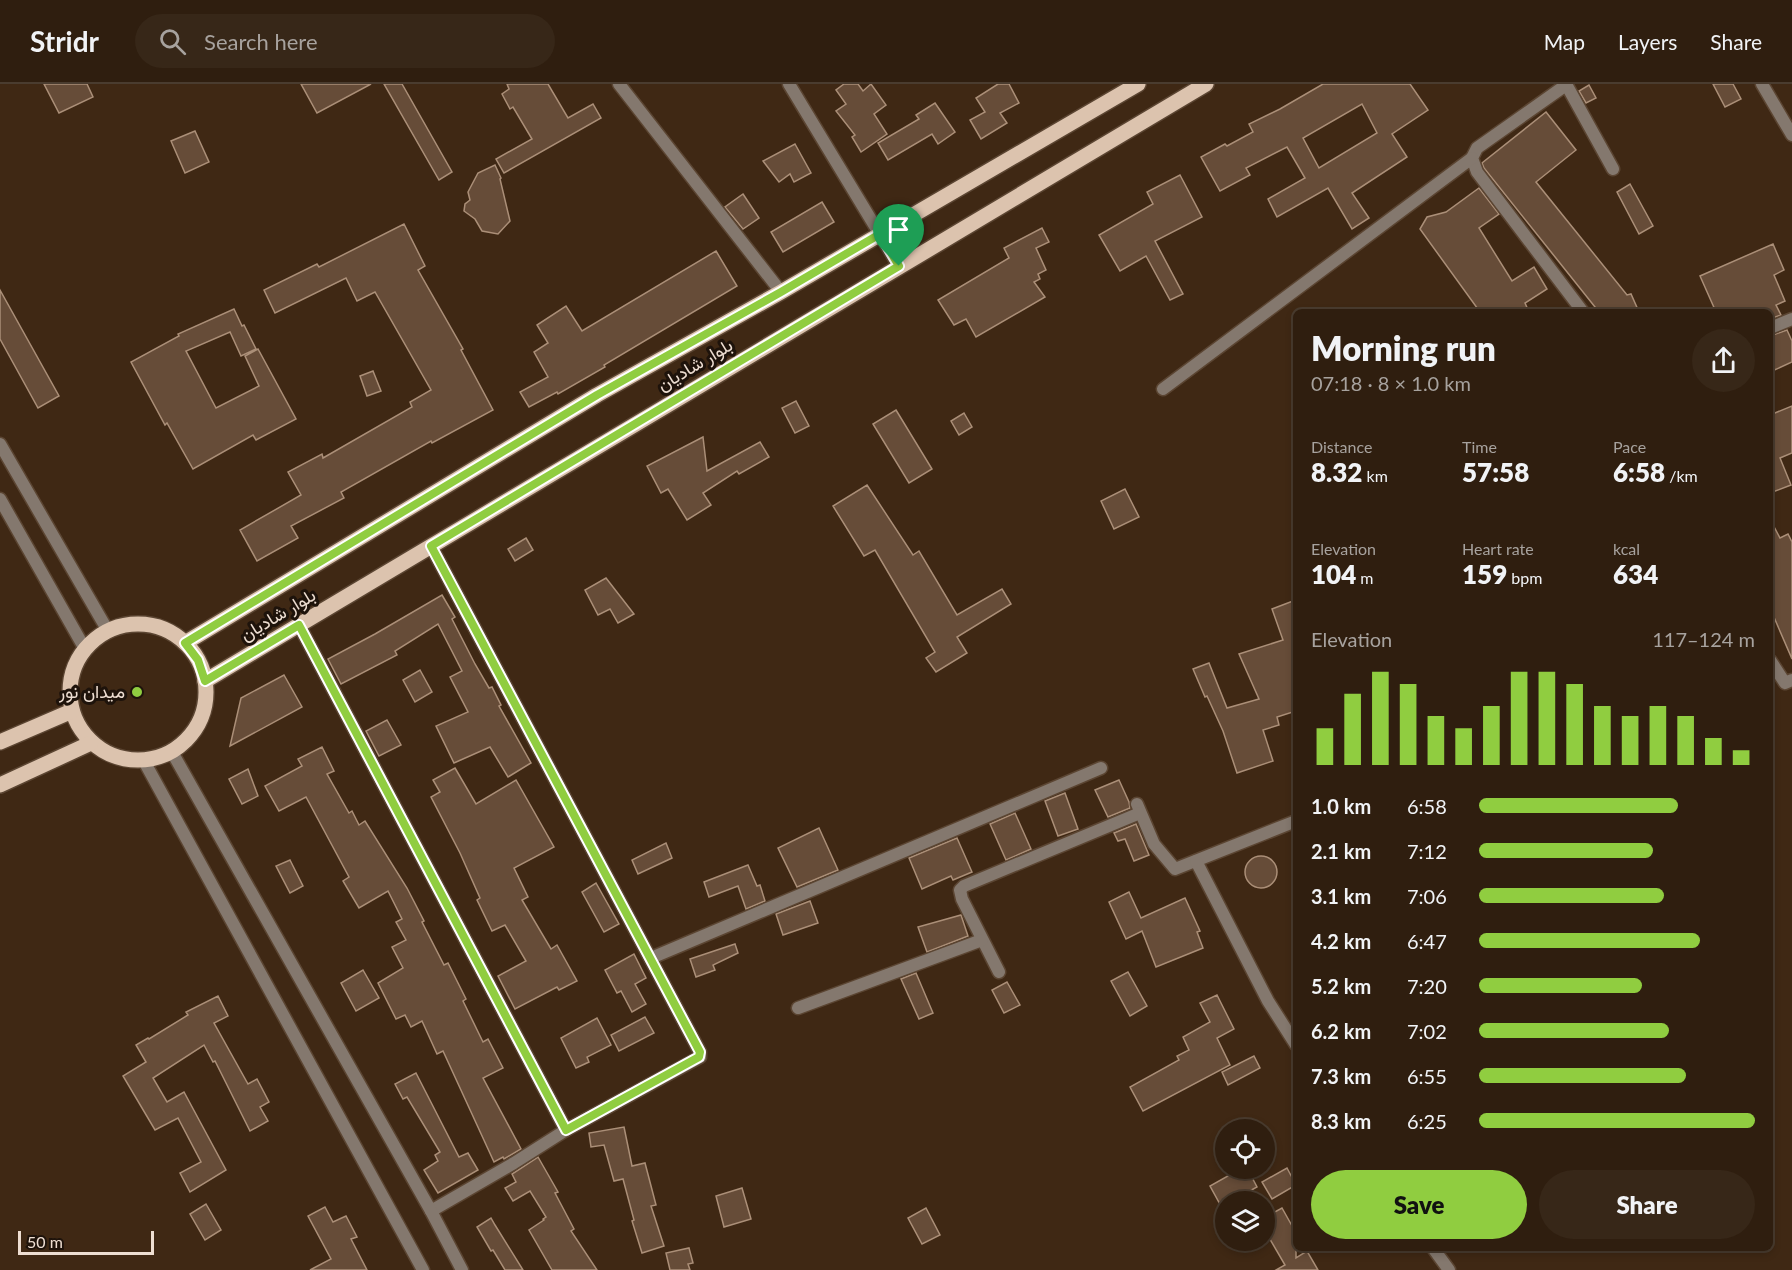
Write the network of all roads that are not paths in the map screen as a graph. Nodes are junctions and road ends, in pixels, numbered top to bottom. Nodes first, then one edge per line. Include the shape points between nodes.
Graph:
1 (619, 84) edge
2 (789, 84) edge
3 (1138, 84) edge
4 (1206, 84) edge
5 (1566, 84) edge
6 (1762, 84) edge
7 (1792, 135) edge
8 (1472, 158) junction
9 (1613, 169) dead end
10 (880, 234) junction
11 (899, 266) junction
12 (781, 292) junction
13 (1581, 309) edge
14 (1792, 319) edge
15 (1773, 327) edge
16 (1163, 388) dead end
17 (0, 444) edge
18 (0, 499) edge
19 (431, 546) junction
20 (299, 625) junction
21 (108, 631) junction
22 (185, 643) junction
23 (85, 649) junction
24 (1773, 665) edge
25 (1792, 680) edge
26 (205, 681) junction
27 (72, 711) junction
28 (0, 742) edge
29 (91, 743) junction
30 (172, 752) junction
31 (144, 761) junction
32 (1101, 768) dead end
33 (0, 785) edge
34 (1293, 822) edge
35 (1196, 861) junction
36 (982, 940) junction
37 (651, 958) junction
38 (999, 972) dead end
39 (798, 1008) dead end
40 (1293, 1040) edge
41 (566, 1130) junction
42 (431, 1211) junction
43 (1435, 1251) edge
44 (423, 1270) edge
45 (462, 1270) edge
46 (1449, 1270) edge

1 - 12 street
2 - 10 street
3 - 10 main road, بلوار شادیان
4 - 11 main road, بلوار شادیان
5 - 8 street via 1477,148
5 - 9 street
6 - 7 street
8 - 13 street via 1477,172
8 - 16 street
10 - 11 street
10 - 12 main road, بلوار شادیان
11 - 19 main road, بلوار شادیان
12 - 22 main road, بلوار شادیان via 597,395
14 - 15 street
17 - 21 street
18 - 23 street
19 - 20 main road, بلوار شادیان
19 - 37 street
20 - 26 main road, بلوار شادیان
20 - 41 street
21 - 22 main road via 127,625 148,625 168,631
21 - 23 main road
22 - 26 main road via 198,660
23 - 27 main road via 71,679
24 - 25 street via 1785,683
26 - 30 main road via 204,709 193,734
27 - 28 main road
27 - 29 main road
29 - 31 main road via 116,758
29 - 33 main road
30 - 31 main road
30 - 42 street
31 - 44 street
32 - 37 street
34 - 35 street
35 - 36 street via 1174,869 1154,844 1138,808 964,886 960,890 962,899
35 - 40 street via 1268,1001
36 - 38 street
36 - 39 street
37 - 41 street via 699,1048 699,1057
41 - 42 street
42 - 45 street
43 - 46 street

